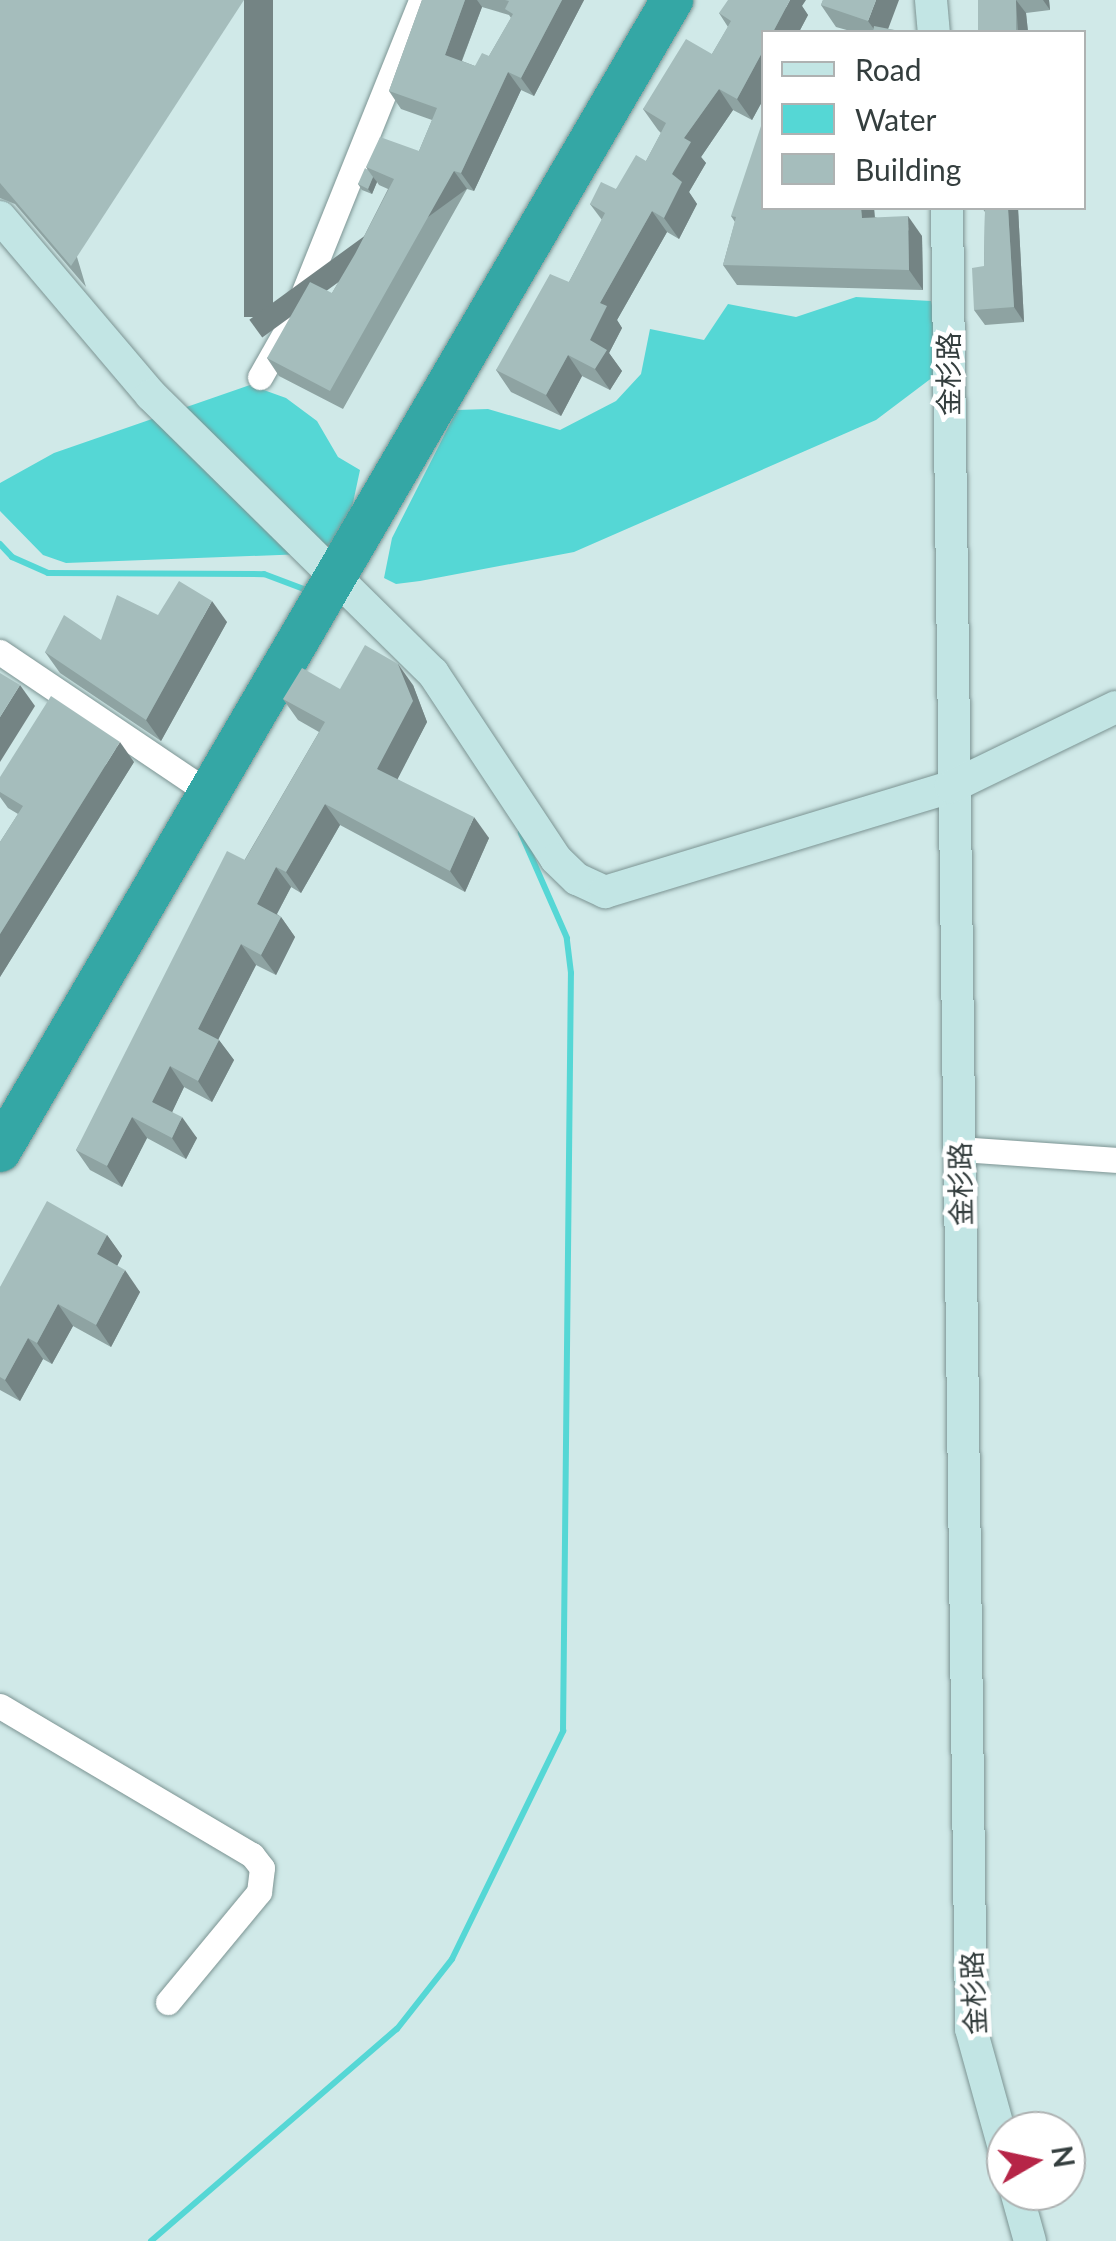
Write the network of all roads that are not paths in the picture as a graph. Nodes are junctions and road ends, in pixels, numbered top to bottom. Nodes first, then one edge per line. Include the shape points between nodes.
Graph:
1 (421, 0) edge
2 (672, 0) edge
3 (931, 0) edge
4 (934, 30) edge
5 (947, 210) edge
6 (0, 217) edge
7 (260, 377) dead end
8 (327, 590) junction
9 (0, 652) edge
10 (1116, 707) edge
11 (952, 788) junction
12 (209, 793) junction
13 (0, 1150) edge
14 (960, 1150) junction
15 (1116, 1160) edge
16 (0, 1706) edge
17 (168, 2002) dead end
18 (994, 2111) edge
19 (1022, 2211) edge
20 (1030, 2241) edge

1 - 7 street via 300,302
2 - 8 highway
3 - 4 street
5 - 11 street, 金杉路
6 - 8 street
8 - 11 street via 433,673 556,859 605,892
8 - 12 highway
9 - 12 street
10 - 11 street
11 - 14 street, 金杉路
12 - 13 highway
14 - 15 street
14 - 18 street, 金杉路 via 971,2029
16 - 17 street via 252,1855 262,1868 259,1892
19 - 20 street

